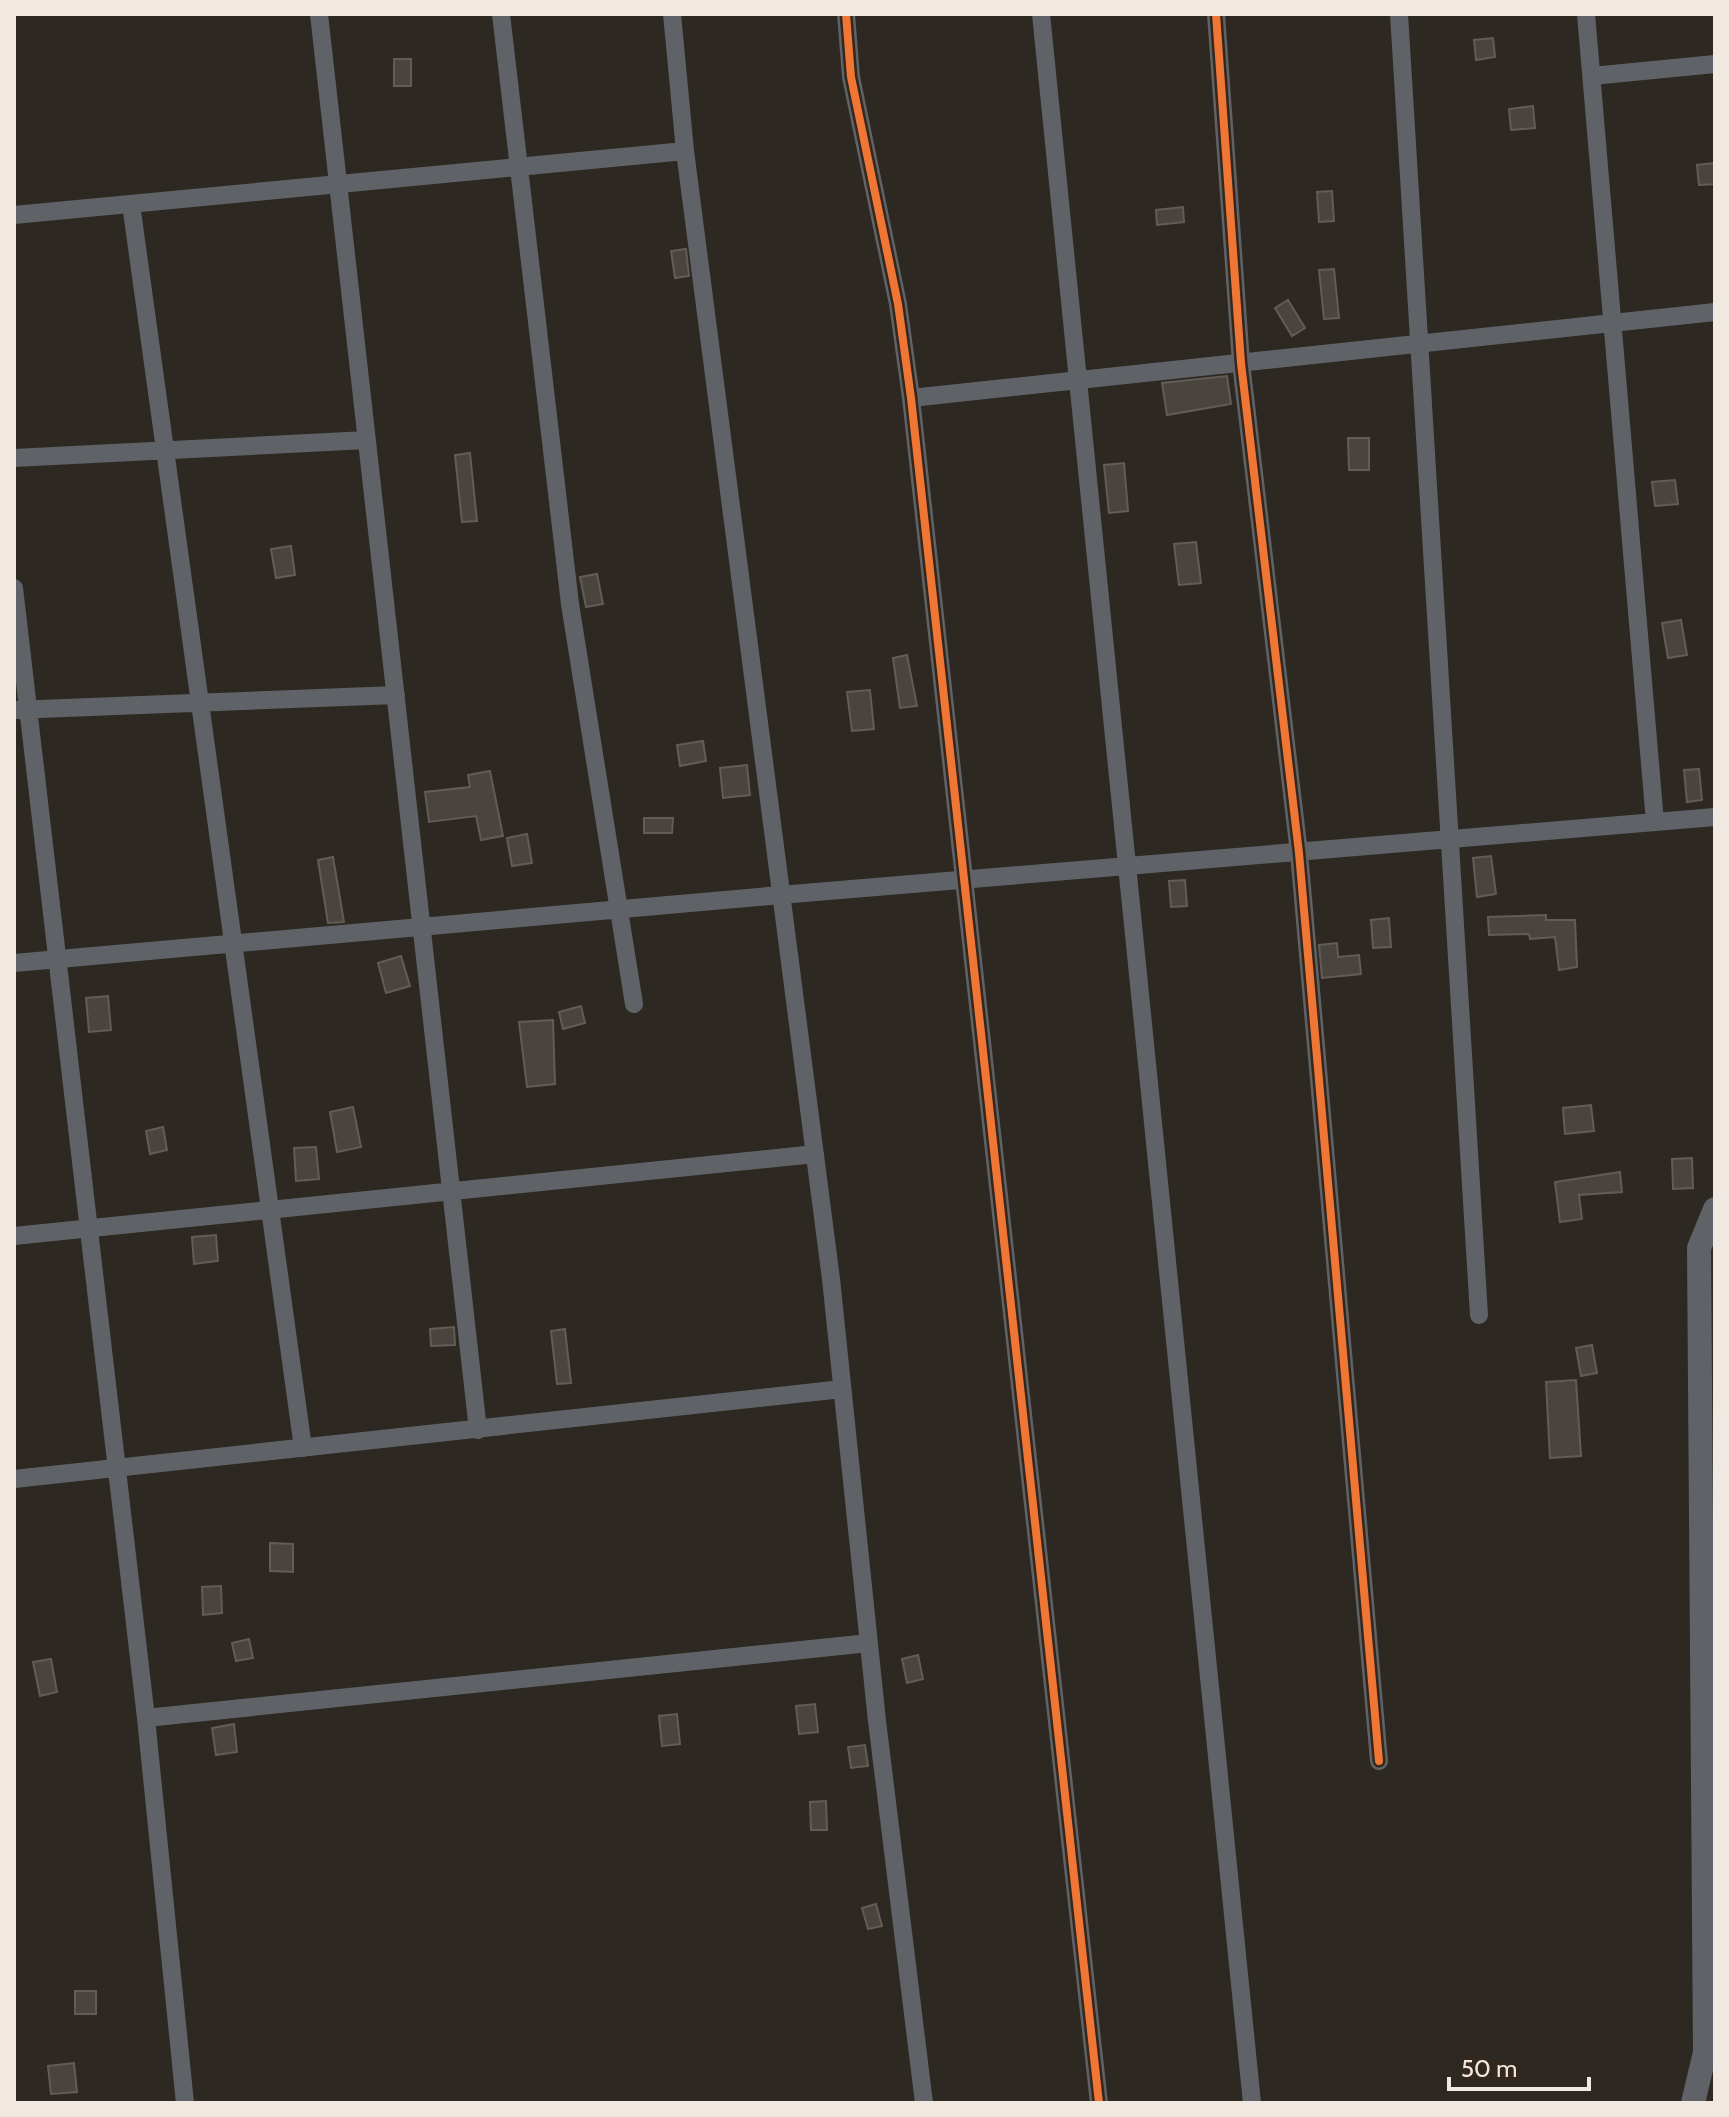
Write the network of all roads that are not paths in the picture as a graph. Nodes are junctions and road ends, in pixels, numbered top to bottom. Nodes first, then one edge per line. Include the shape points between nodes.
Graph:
1 (319, 14) edge
2 (501, 14) edge
3 (672, 14) edge
4 (846, 14) edge
5 (1041, 14) edge
6 (1216, 14) edge
7 (1399, 14) edge
8 (1586, 14) edge
9 (1715, 64) edge
10 (1592, 76) junction
11 (685, 151) junction
12 (519, 169) junction
13 (338, 185) junction
14 (131, 204) junction
15 (14, 215) edge
16 (1715, 312) edge
17 (1614, 323) junction
18 (1419, 344) junction
19 (1241, 363) junction
20 (1078, 383) junction
21 (911, 398) junction
22 (367, 440) junction
23 (167, 450) junction
24 (14, 458) edge
25 (14, 588) edge
26 (396, 695) junction
27 (202, 702) junction
28 (21, 710) edge
29 (1715, 817) edge
30 (1655, 822) junction
31 (1449, 840) junction
32 (1299, 853) junction
33 (1127, 867) junction
34 (962, 881) junction
35 (780, 895) junction
36 (619, 911) junction
37 (422, 928) junction
38 (235, 944) junction
39 (57, 959) junction
40 (14, 963) edge
41 (634, 1004) dead end
42 (815, 1154) junction
43 (451, 1191) junction
44 (271, 1208) junction
45 (1715, 1209) edge
46 (89, 1228) junction
47 (1715, 1229) edge
48 (14, 1236) edge
49 (1699, 1248) junction
50 (1479, 1315) dead end
51 (842, 1389) junction
52 (478, 1430) junction
53 (303, 1448) junction
54 (116, 1467) junction
55 (14, 1479) edge
56 (869, 1643) junction
57 (146, 1718) junction
58 (1709, 1758) edge
59 (1379, 1761) dead end
60 (185, 2103) edge
61 (924, 2103) edge
62 (1099, 2103) edge
63 (1252, 2103) edge
64 (1693, 2103) edge

1 - 13 street
2 - 12 street
3 - 11 street
4 - 21 street via 851,77 898,304
5 - 20 street
6 - 19 street
7 - 18 street
8 - 10 street
9 - 10 street
10 - 17 street
11 - 12 street
11 - 35 street
12 - 13 street
12 - 36 street via 570,604
13 - 14 street
13 - 22 street
14 - 15 street
14 - 23 street
16 - 17 street
17 - 18 street
17 - 30 street
18 - 19 street
18 - 31 street
19 - 20 street
19 - 32 street
20 - 21 street
20 - 33 street
21 - 34 street
22 - 23 street
22 - 26 street
23 - 24 street
23 - 27 street
25 - 28 street
26 - 27 street
26 - 37 street
27 - 28 street
27 - 38 street
28 - 39 street
29 - 30 street
30 - 31 street
31 - 32 street
31 - 50 street
32 - 33 street
32 - 59 street
33 - 34 street
33 - 63 street
34 - 35 street
34 - 62 street
35 - 36 street
35 - 42 street
36 - 37 street
36 - 41 street
37 - 38 street
37 - 43 street
38 - 39 street
38 - 44 street
39 - 40 street
39 - 46 street
42 - 43 street
42 - 51 street
43 - 44 street
43 - 52 street
44 - 46 street
44 - 53 street
45 - 49 street
46 - 48 street
46 - 54 street
47 - 49 street
49 - 58 street
51 - 52 street
51 - 56 street
52 - 53 street
53 - 54 street
54 - 55 street
54 - 57 street
56 - 57 street
56 - 61 street
57 - 60 street
58 - 64 street via 1705,2052

